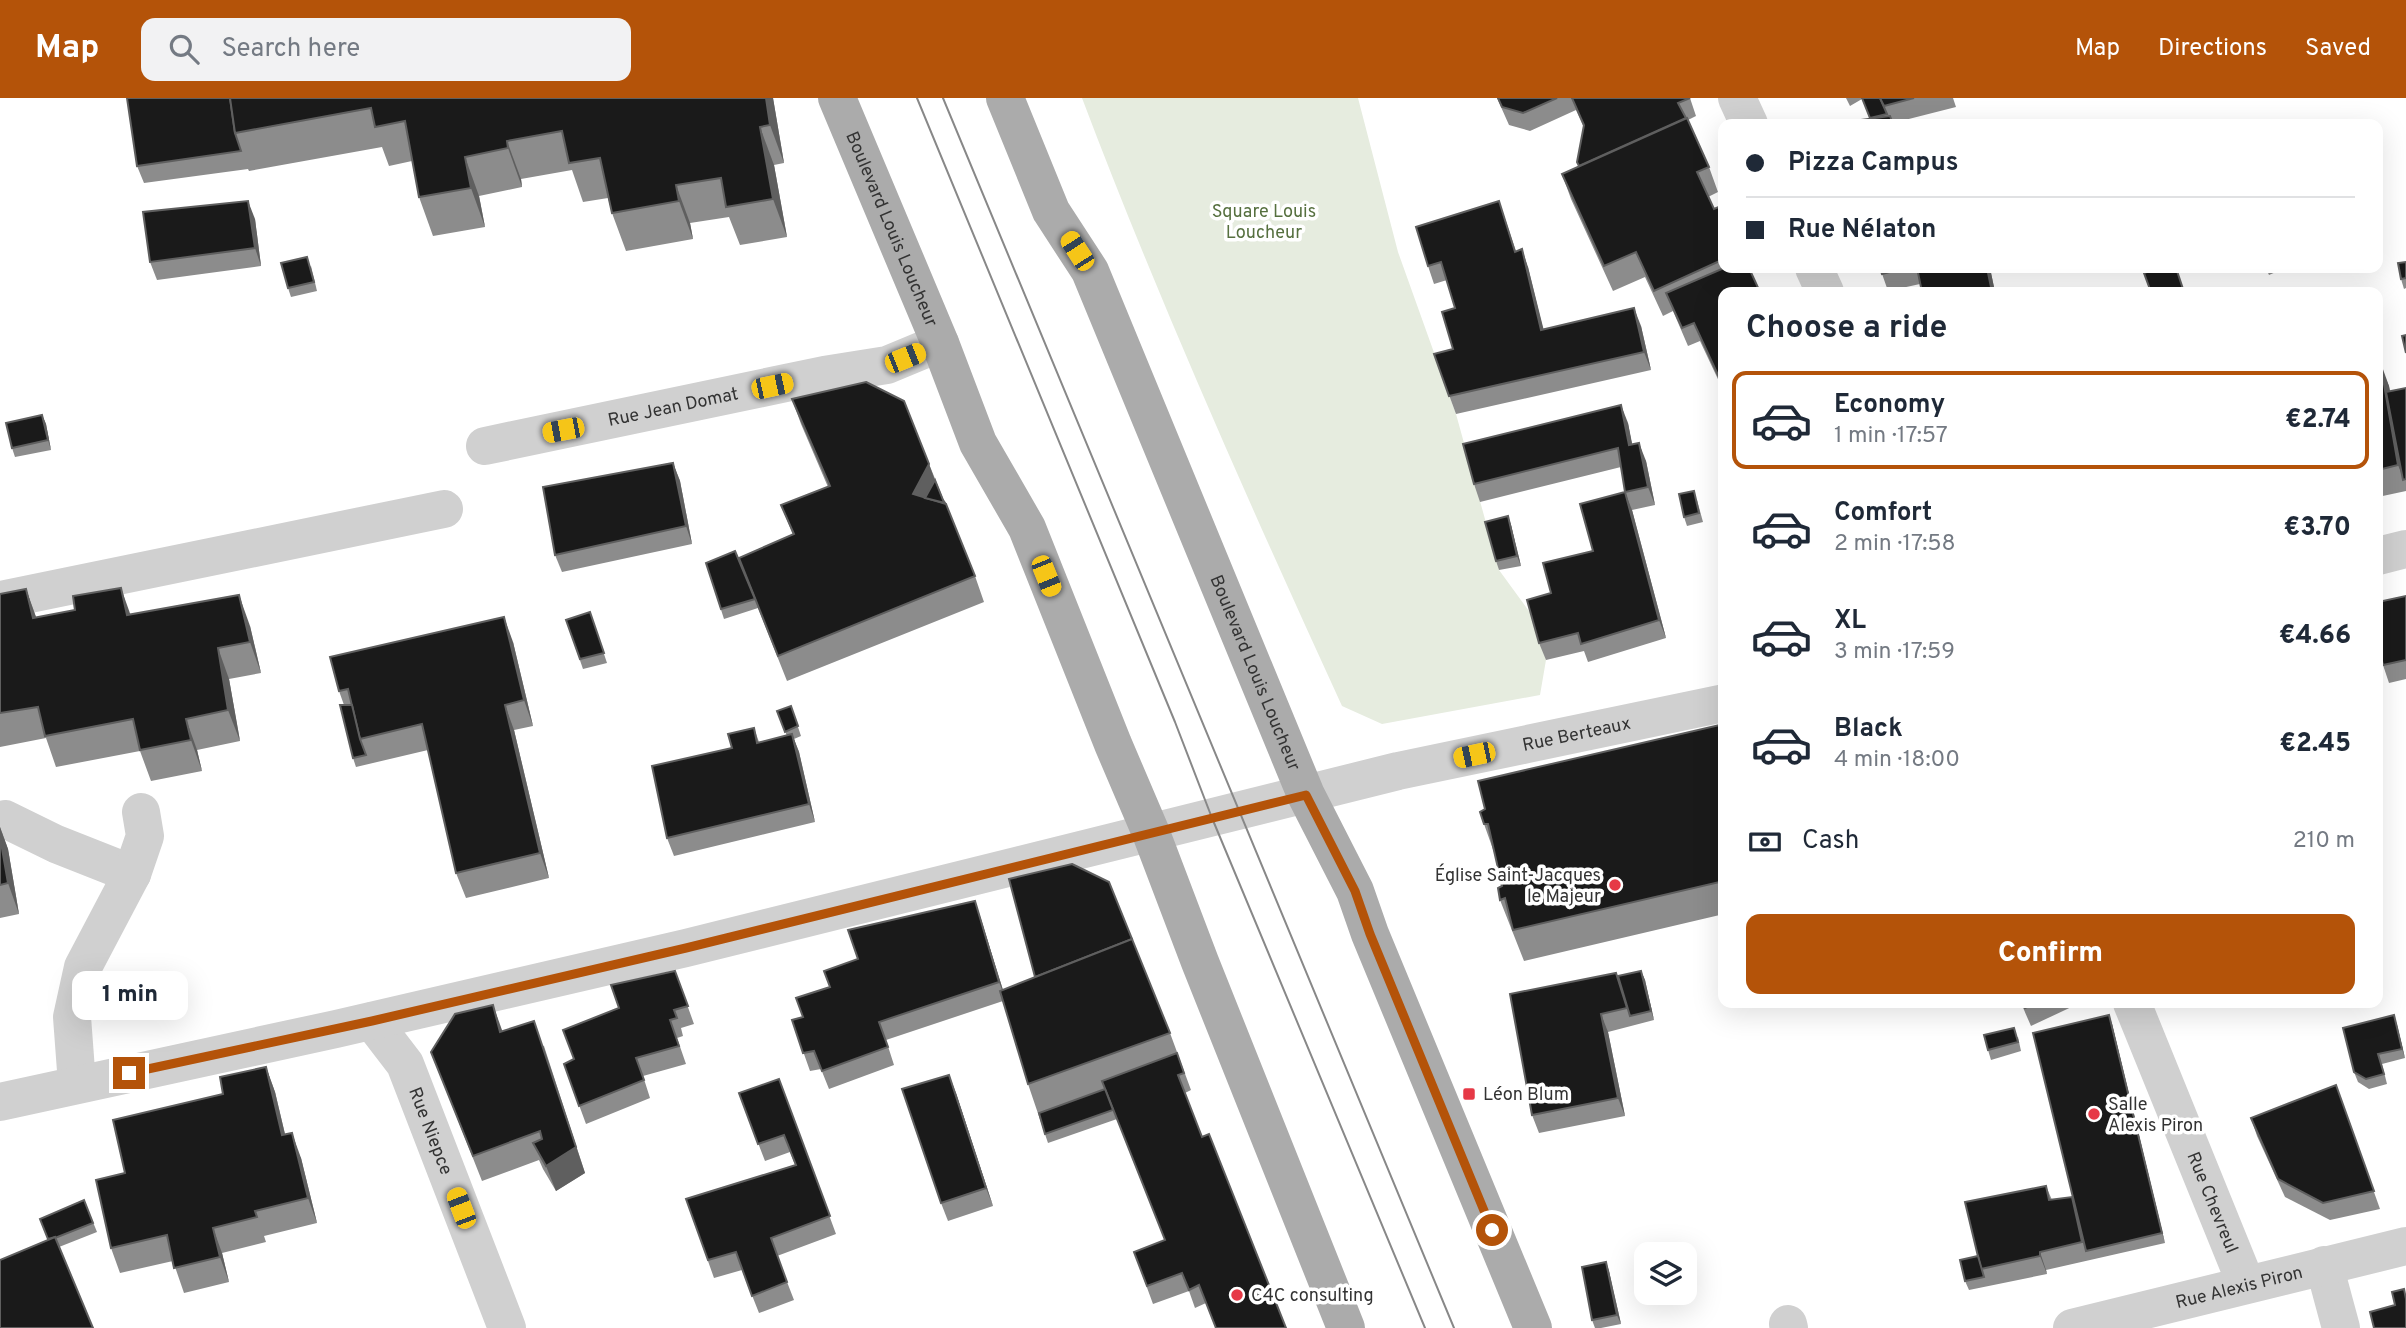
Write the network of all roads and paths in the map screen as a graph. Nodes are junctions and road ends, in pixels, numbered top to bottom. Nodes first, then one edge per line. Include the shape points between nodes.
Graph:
1 (837, 98) edge
2 (1005, 98) edge
3 (1737, 98) edge
4 (1747, 119) edge
5 (940, 343) junction
6 (485, 446) dead end
7 (444, 509) dead end
8 (2406, 549) edge
9 (2383, 554) edge
10 (1, 600) edge
11 (1718, 704) edge
12 (1306, 795) junction
13 (141, 812) dead end
14 (5, 819) dead end
15 (1151, 833) junction
16 (132, 874) junction
17 (2134, 1008) edge
18 (372, 1021) junction
19 (77, 1084) junction
20 (0, 1102) edge
21 (2406, 1246) edge
22 (2324, 1265) junction
23 (2246, 1284) junction
24 (507, 1328) edge
25 (1346, 1328) edge
26 (1533, 1328) edge
27 (2072, 1328) edge
28 (2341, 1328) edge

1 - 5 main road, Boulevard Louis Loucheur
2 - 12 main road, Boulevard Louis Loucheur via 1051,211 1090,271
3 - 4 street
5 - 6 street, Rue Jean Domat via 887,365
5 - 15 main road, Boulevard Louis Loucheur via 978,443 1027,528
7 - 10 street
8 - 9 street
11 - 12 street, Rue Berteaux via 1398,771
12 - 15 street, Rue Berteaux
12 - 26 main road, Boulevard Louis Loucheur via 1355,891
13 - 16 street via 145,836
14 - 16 street
15 - 18 street, Rue Berteaux
15 - 25 main road, Boulevard Louis Loucheur
16 - 19 street via 83,968 72,1017
17 - 23 street, Rue Chevreul
18 - 19 street, Rue Berteaux
18 - 24 street, Rue Niepce via 405,1064
19 - 20 street, Rue Berteaux
21 - 22 street, Rue Alexis Piron
22 - 23 street, Rue Alexis Piron
22 - 28 street
23 - 27 street, Rue Alexis Piron

